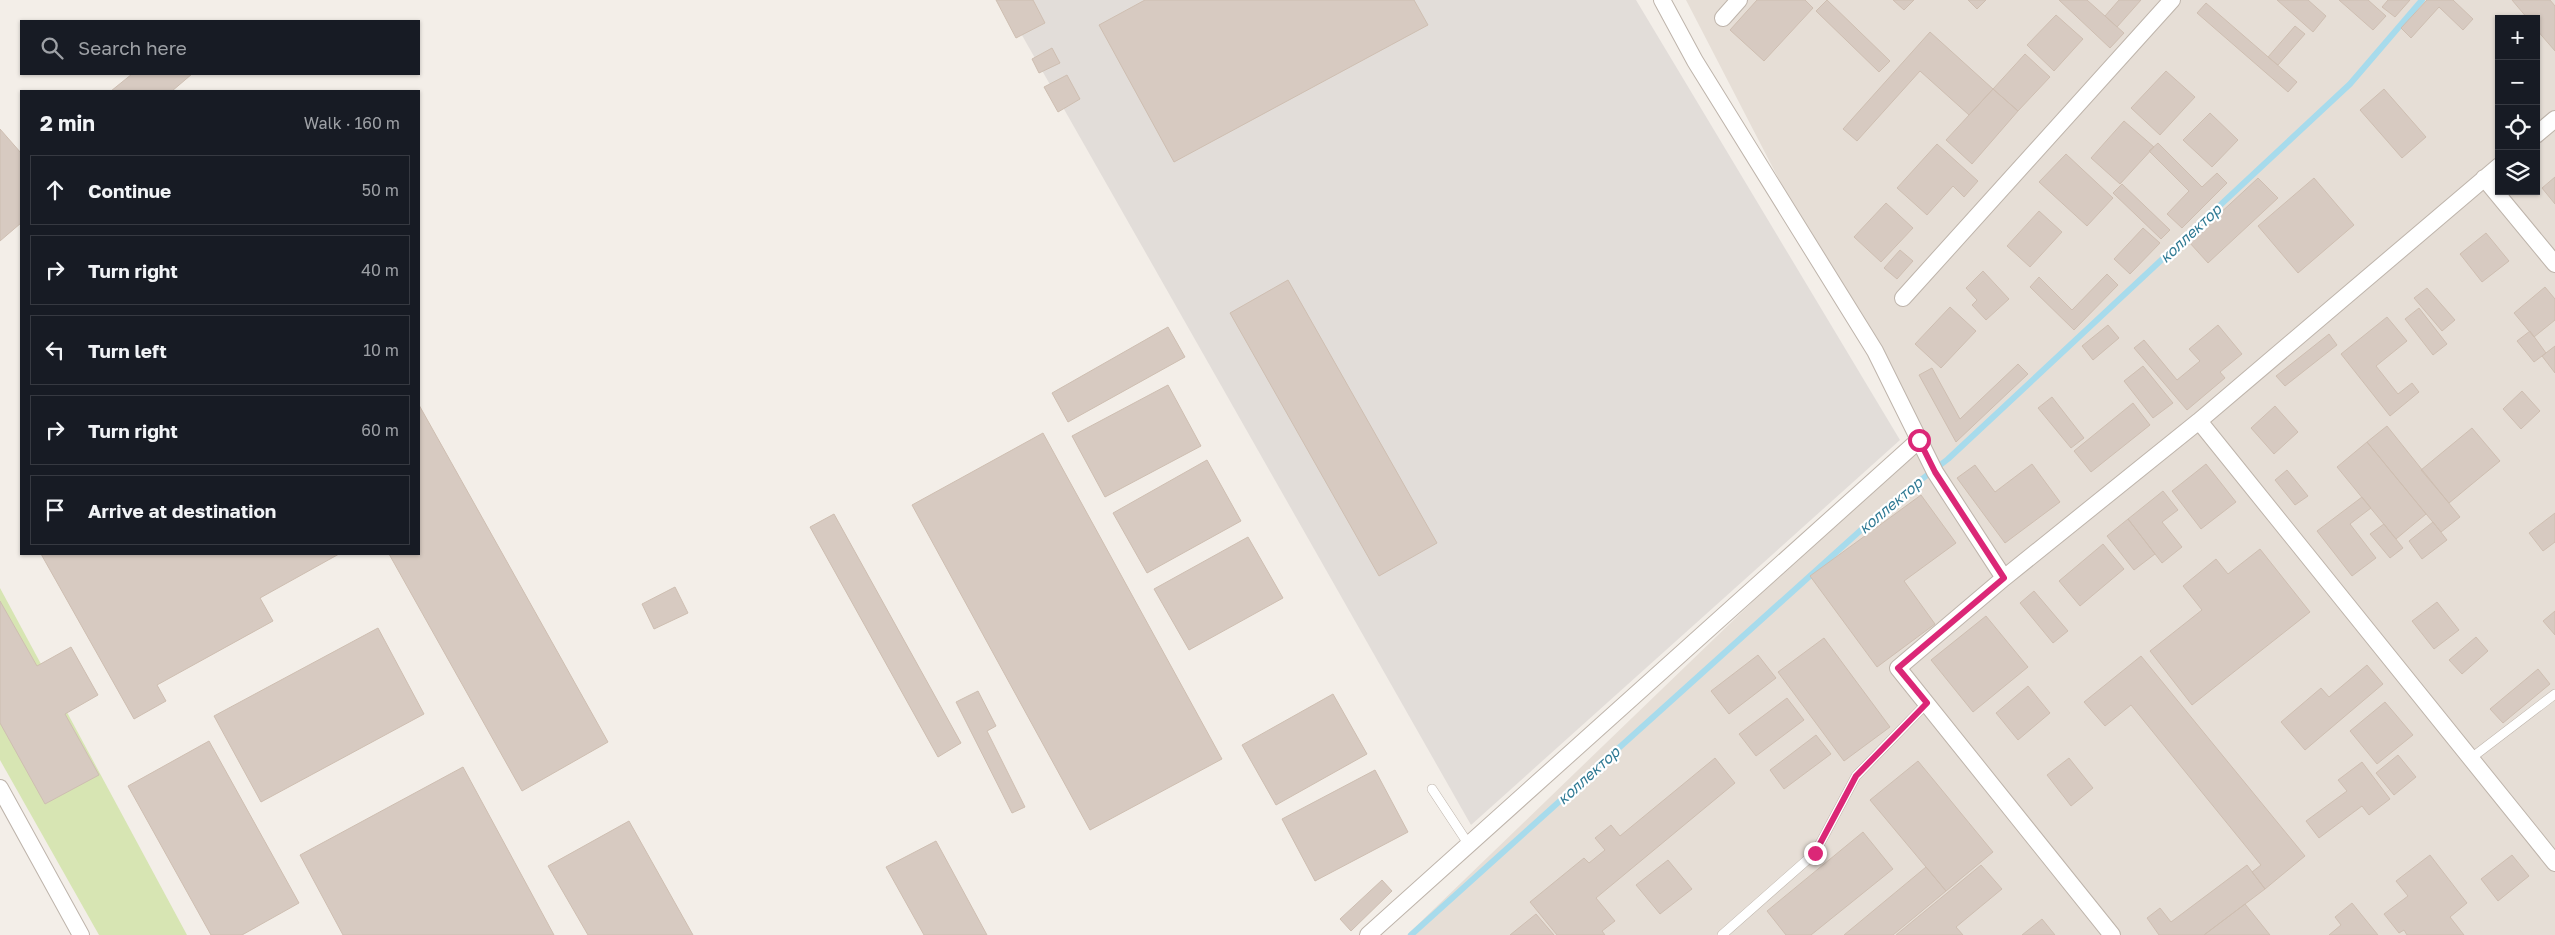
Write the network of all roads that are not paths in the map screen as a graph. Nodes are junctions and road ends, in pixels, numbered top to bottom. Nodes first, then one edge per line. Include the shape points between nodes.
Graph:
1 (1662, 0) edge
2 (1739, 0) edge
3 (2172, 0) edge
4 (1723, 18) dead end
5 (2555, 119) edge
6 (2540, 132) edge
7 (2495, 169) edge
8 (2484, 178) junction
9 (2555, 264) edge
10 (1903, 298) dead end
11 (2199, 421) junction
12 (1921, 444) junction
13 (2004, 578) junction
14 (2555, 694) edge
15 (1927, 703) junction
16 (2470, 759) junction
17 (0, 788) edge
18 (1432, 789) dead end
19 (1469, 845) junction
20 (2555, 863) edge
21 (81, 935) edge
22 (1368, 935) edge
23 (1722, 935) edge
24 (2112, 935) edge

1 - 12 street via 1695,61 1874,351
2 - 4 street
3 - 10 street
5 - 6 street
7 - 8 street
8 - 9 street
8 - 11 street
11 - 13 street
11 - 16 street
12 - 13 street via 1935,472
12 - 19 street
13 - 15 street via 1898,668
14 - 16 lane
15 - 23 lane via 1856,776 1815,853
15 - 24 street
16 - 20 street
17 - 21 street
18 - 19 lane
19 - 22 street

